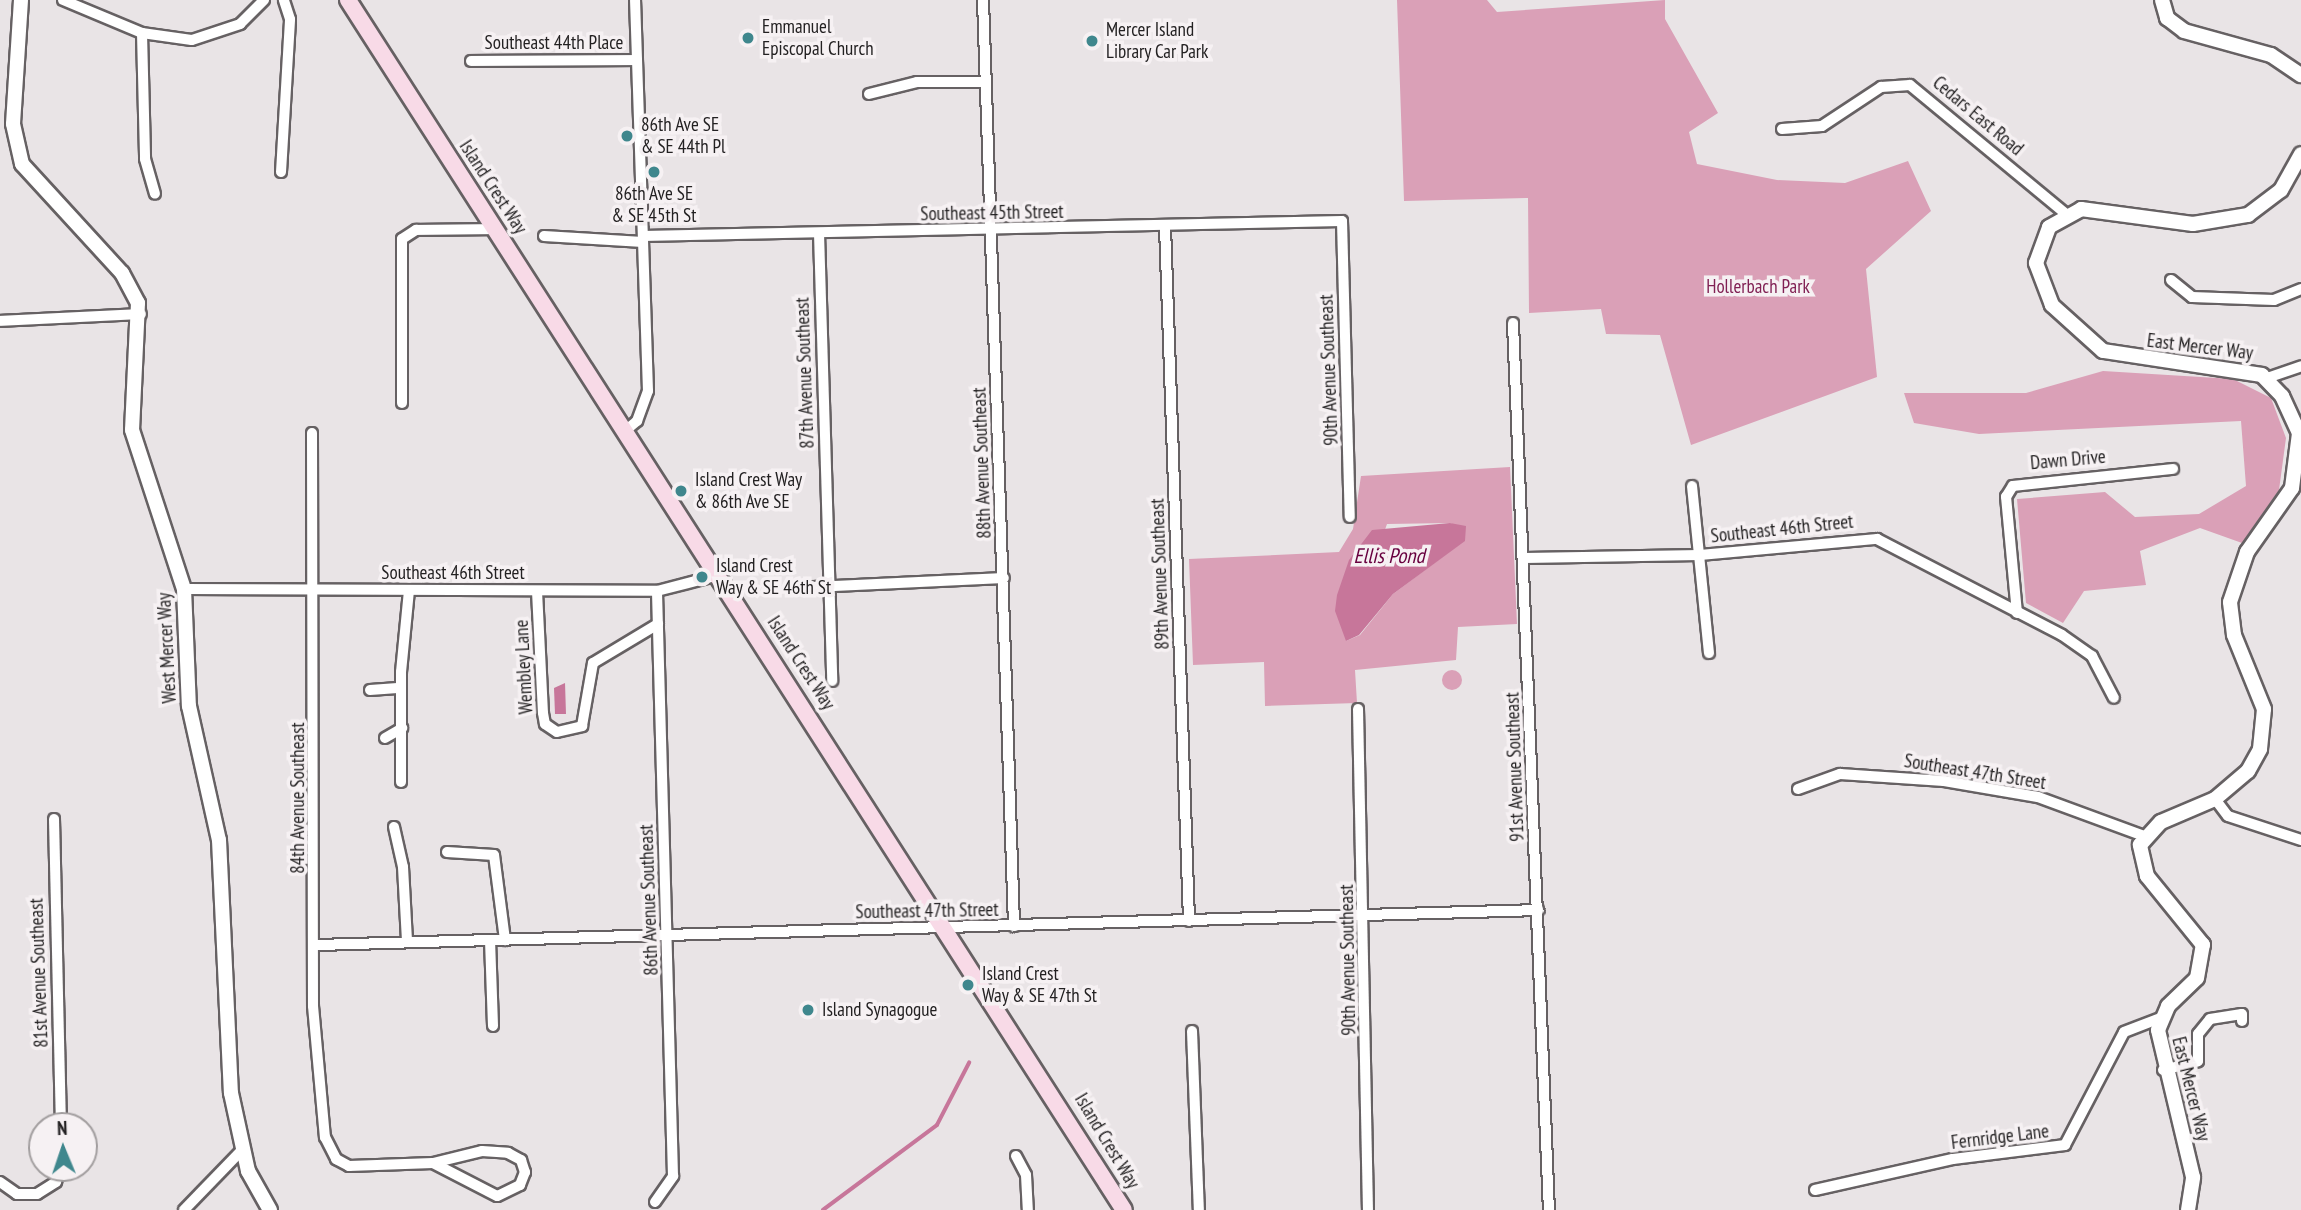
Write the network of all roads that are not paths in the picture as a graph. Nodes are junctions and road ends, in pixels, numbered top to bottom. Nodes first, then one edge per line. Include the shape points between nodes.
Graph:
1 (21, 0) edge
2 (63, 0) edge
3 (264, 0) edge
4 (285, 0) edge
5 (348, 0) edge
6 (635, 0) edge
7 (983, 0) edge
8 (2162, 0) edge
9 (142, 33) junction
10 (637, 60) junction
11 (471, 61) dead end
12 (2301, 75) edge
13 (986, 82) junction
14 (869, 94) dead end
15 (1782, 129) dead end
16 (2301, 153) edge
17 (281, 172) dead end
18 (155, 194) dead end
19 (2066, 214) junction
20 (1342, 221) joint
21 (1165, 226) junction
22 (496, 229) junction
23 (992, 230) junction
24 (819, 233) junction
25 (544, 236) dead end
26 (643, 239) junction
27 (2171, 280) dead end
28 (2301, 289) edge
29 (141, 314) junction
30 (0, 321) edge
31 (1513, 323) dead end
32 (2301, 366) edge
33 (2267, 378) junction
34 (402, 403) dead end
35 (625, 431) junction
36 (312, 433) dead end
37 (2173, 469) dead end
38 (1692, 486) dead end
39 (1350, 517) dead end
40 (1700, 555) junction
41 (1525, 558) junction
42 (719, 575) junction
43 (1003, 578) junction
44 (830, 586) junction
45 (792, 588) dead end
46 (184, 589) junction
47 (314, 590) junction
48 (409, 590) junction
49 (657, 590) junction
50 (537, 592) junction
51 (2017, 613) junction
52 (658, 624) junction
53 (1709, 653) dead end
54 (832, 681) dead end
55 (401, 688) junction
56 (370, 690) dead end
57 (2114, 698) dead end
58 (1358, 709) dead end
59 (402, 728) junction
60 (385, 738) dead end
61 (401, 782) dead end
62 (1798, 789) dead end
63 (2215, 799) junction
64 (54, 819) dead end
65 (394, 827) dead end
66 (2144, 836) junction
67 (2301, 840) edge
68 (447, 852) dead end
69 (1538, 910) junction
70 (1366, 917) junction
71 (1189, 921) junction
72 (1014, 926) junction
73 (947, 929) junction
74 (668, 935) junction
75 (490, 940) junction
76 (505, 940) junction
77 (407, 942) junction
78 (317, 945) junction
79 (2161, 1018) junction
80 (2242, 1021) dead end
81 (493, 1026) dead end
82 (1192, 1031) dead end
83 (2163, 1070) junction
84 (61, 1112) edge
85 (242, 1150) junction
86 (1016, 1157) dead end
87 (433, 1163) junction
88 (0, 1182) edge
89 (56, 1182) edge
90 (1815, 1190) dead end
91 (655, 1202) dead end
92 (184, 1210) edge
93 (270, 1210) edge
94 (1028, 1210) edge
95 (1124, 1210) edge
96 (1199, 1210) edge
97 (1368, 1210) edge
98 (1549, 1210) edge
99 (2188, 1210) edge

1 - 29 street via 13,124 22,164 122,273
2 - 9 street
3 - 9 street via 240,24 210,37 176,40
4 - 17 street via 290,19
5 - 22 main road, Island Crest Way
6 - 10 street
7 - 13 street, 88th Avenue Southeast
8 - 12 street via 2167,18 2184,31 2271,55
9 - 18 street via 145,159
10 - 11 street, Southeast 44th Place
10 - 26 street
13 - 14 street via 916,82
13 - 23 street, 88th Avenue Southeast
15 - 19 street, Cedars East Road via 1822,126 1881,87 1910,85
16 - 19 street via 2267,204 2231,220 2193,224 2094,208
19 - 33 street, East Mercer Way via 2043,239 2036,273 2052,305 2092,344 2118,356
20 - 21 street, Southeast 45th Street
20 - 39 street, 90th Avenue Southeast
21 - 23 street, Southeast 45th Street
21 - 71 street, 89th Avenue Southeast
22 - 34 street via 416,230 402,239
22 - 35 main road, Island Crest Way
23 - 24 street, Southeast 45th Street
23 - 43 street, 88th Avenue Southeast
24 - 26 street, Southeast 45th Street
24 - 44 street, 87th Avenue Southeast
25 - 26 street, Southeast 45th Street
26 - 35 street via 648,391 643,410
27 - 28 street via 2192,297 2274,300
29 - 30 street
29 - 46 street, West Mercer Way via 132,406 136,453
31 - 41 street, 91st Avenue Southeast
32 - 33 street
33 - 63 street, East Mercer Way via 2299,433 2299,469 2281,507 2247,552 2232,589 2234,635 2264,709 2263,737 2248,771
35 - 42 main road, Island Crest Way
36 - 47 street, 84th Avenue Southeast
37 - 51 street, Dawn Drive via 2013,485 2006,497
38 - 40 street
40 - 41 street, Southeast 46th Street
40 - 51 street, Southeast 46th Street via 1877,539
40 - 53 street
41 - 69 street, 91st Avenue Southeast
42 - 49 street, Southeast 46th Street
42 - 73 main road, Island Crest Way
43 - 44 street
43 - 72 street, 88th Avenue Southeast
44 - 45 street
44 - 54 street, 87th Avenue Southeast
46 - 47 street, Southeast 46th Street
46 - 85 street, West Mercer Way via 189,706 219,840 228,1058
47 - 48 street, Southeast 46th Street
47 - 78 street, 84th Avenue Southeast
48 - 50 street, Southeast 46th Street
48 - 55 street
49 - 50 street, Southeast 46th Street
49 - 52 street, 86th Avenue Southeast
50 - 52 street, Wembley Lane via 543,713 545,724 557,732 582,726 593,663
51 - 57 street, Southeast 46th Street via 2092,656
52 - 74 street, 86th Avenue Southeast
55 - 56 street
55 - 59 street
58 - 70 street, 90th Avenue Southeast
59 - 60 street
59 - 61 street
62 - 66 street, Southeast 47th Street via 1840,774 1944,781 2038,797
63 - 66 street, East Mercer Way
63 - 67 street via 2228,816
64 - 84 street, 81st Avenue Southeast
65 - 77 street via 403,867
66 - 79 street, East Mercer Way via 2140,856 2147,876 2191,924 2204,960
68 - 76 street via 494,855
69 - 70 street, Southeast 47th Street
69 - 98 street, 91st Avenue Southeast
70 - 71 street, Southeast 47th Street
70 - 97 street, 90th Avenue Southeast
71 - 72 street, Southeast 47th Street
72 - 73 street, Southeast 47th Street
73 - 74 street, Southeast 47th Street
73 - 95 main road, Island Crest Way
74 - 76 street, Southeast 47th Street
74 - 91 street, 86th Avenue Southeast via 673,1176
75 - 76 street, Southeast 47th Street
75 - 77 street, Southeast 47th Street
75 - 81 street
77 - 78 street, Southeast 47th Street
78 - 87 street, 84th Avenue Southeast via 314,1042 325,1137 336,1159 349,1166
79 - 83 street, East Mercer Way
79 - 90 street, Fernridge Lane via 2124,1032 2065,1144 1953,1159
80 - 83 street via 2242,1014 2210,1019 2198,1034 2198,1061
82 - 96 street
83 - 99 street, East Mercer Way via 2193,1177
85 - 92 street
85 - 93 street, West Mercer Way
86 - 94 street via 1026,1175
87 - 87 street via 497,1196 520,1185 524,1172 521,1160 508,1153 454,1155
88 - 89 street via 17,1194 37,1194

